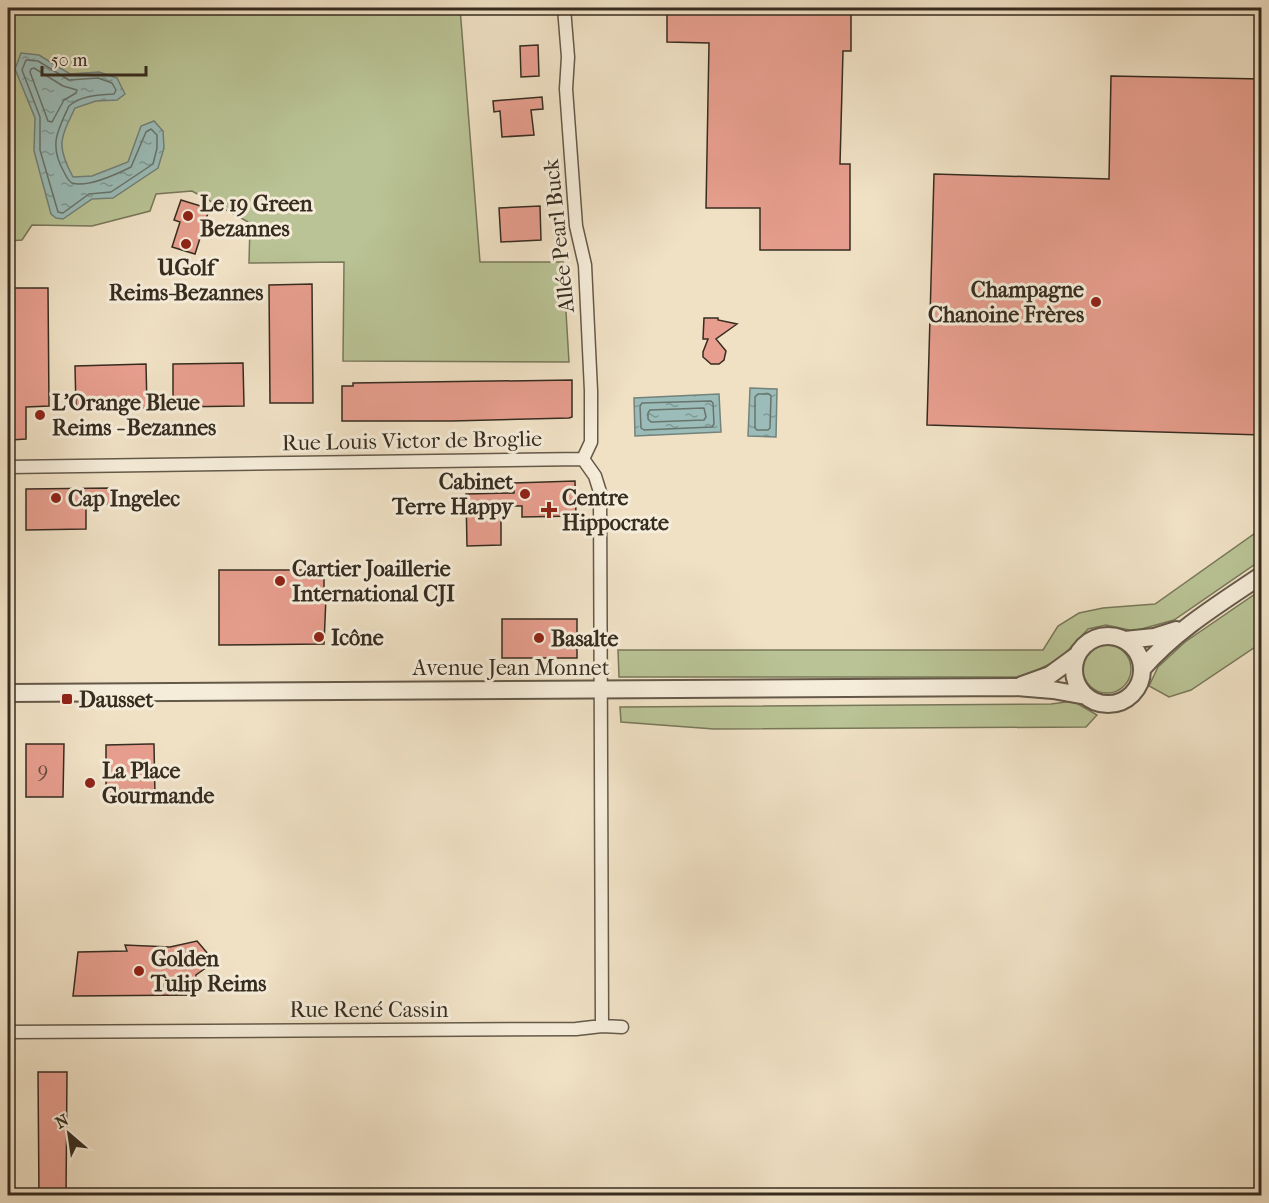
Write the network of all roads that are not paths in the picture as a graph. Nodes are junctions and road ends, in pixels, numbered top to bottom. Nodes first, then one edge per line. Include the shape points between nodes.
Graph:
1 (564, 8) edge
2 (583, 459) junction
3 (8, 467) edge
4 (1262, 575) edge
5 (1183, 628) junction
6 (1125, 640) junction
7 (1077, 656) junction
8 (1142, 669) junction
9 (1015, 687) junction
10 (601, 689) junction
11 (8, 693) edge
12 (1086, 696) junction
13 (602, 1026) junction
14 (622, 1027) dead end
15 (8, 1032) edge

1 - 2 street, Allée Pearl Buck via 566,100 576,226 585,265 590,380 591,442
2 - 3 street, Rue Louis Victor de Broglie
2 - 10 street via 600,492
4 - 5 street
5 - 6 street
5 - 8 street
6 - 7 street via 1114,636 1092,639
6 - 8 street via 1140,658
7 - 9 street, Avenue Jean Monnet via 1050,675
7 - 12 street via 1075,678
8 - 12 street via 1135,690 1117,703 1106,704
9 - 10 street, Avenue Jean Monnet
9 - 12 street, Avenue Jean Monnet
10 - 11 street, Avenue Jean Monnet
10 - 13 street
13 - 14 street, Rue René Cassin
13 - 15 street, Rue René Cassin

